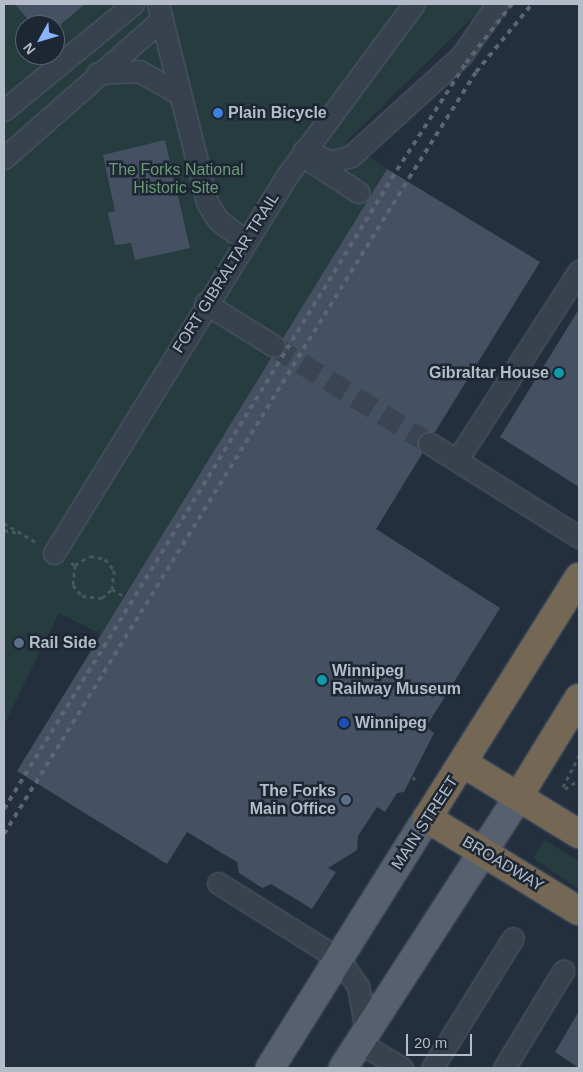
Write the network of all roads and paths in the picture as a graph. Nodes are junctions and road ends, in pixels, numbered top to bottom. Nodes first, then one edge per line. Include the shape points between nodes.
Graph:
1 (133, 4) edge
2 (414, 4) edge
3 (497, 4) edge
4 (160, 11) edge
5 (97, 73) junction
6 (180, 94) junction
7 (4, 110) edge
8 (302, 153) junction
9 (4, 158) edge
10 (358, 192) dead end
11 (246, 240) junction
12 (579, 271) edge
13 (205, 303) junction
14 (274, 346) tunnel mouth
15 (429, 443) tunnel mouth
16 (457, 460) junction
17 (4, 530) edge
18 (21, 533) dead end
19 (579, 537) edge
20 (54, 553) dead end
21 (75, 565) dead end
22 (579, 577) edge
23 (112, 589) dead end
24 (579, 698) edge
25 (579, 756) edge
26 (464, 763) junction
27 (406, 773) dead end
28 (415, 779) dead end
29 (579, 780) edge
30 (518, 797) junction
31 (427, 818) junction
32 (579, 834) edge
33 (483, 852) junction
34 (218, 883) dead end
35 (579, 911) edge
36 (513, 938) dead end
37 (339, 960) junction
38 (563, 971) dead end
39 (363, 1036) junction
40 (270, 1068) edge
41 (343, 1068) edge
42 (402, 1068) edge
43 (432, 1068) edge
44 (504, 1068) edge

1 - 7 street
2 - 8 street, FORT GIBRALTAR TRAIL
3 - 8 street via 461,56 351,156 330,162
4 - 5 street
4 - 6 street
5 - 6 street via 138,71
5 - 9 street
6 - 11 street via 210,210
8 - 10 street
8 - 11 street, FORT GIBRALTAR TRAIL
11 - 13 street, FORT GIBRALTAR TRAIL
12 - 16 street
13 - 14 street
13 - 20 street, FORT GIBRALTAR TRAIL
15 - 16 street
16 - 19 street
17 - 18 path
21 - 23 path via 90,556 105,559 114,570
22 - 26 highway, MAIN STREET
24 - 30 highway
25 - 29 path via 564,788
26 - 30 highway
26 - 31 highway, MAIN STREET
27 - 28 path
30 - 32 highway
30 - 33 main road
31 - 33 highway, BROADWAY
31 - 37 main road, MAIN STREET
33 - 35 highway, BROADWAY
33 - 39 main road
34 - 37 street
36 - 43 street
37 - 39 street via 358,986
37 - 40 main road, MAIN STREET
38 - 44 street
39 - 41 main road
39 - 42 street

